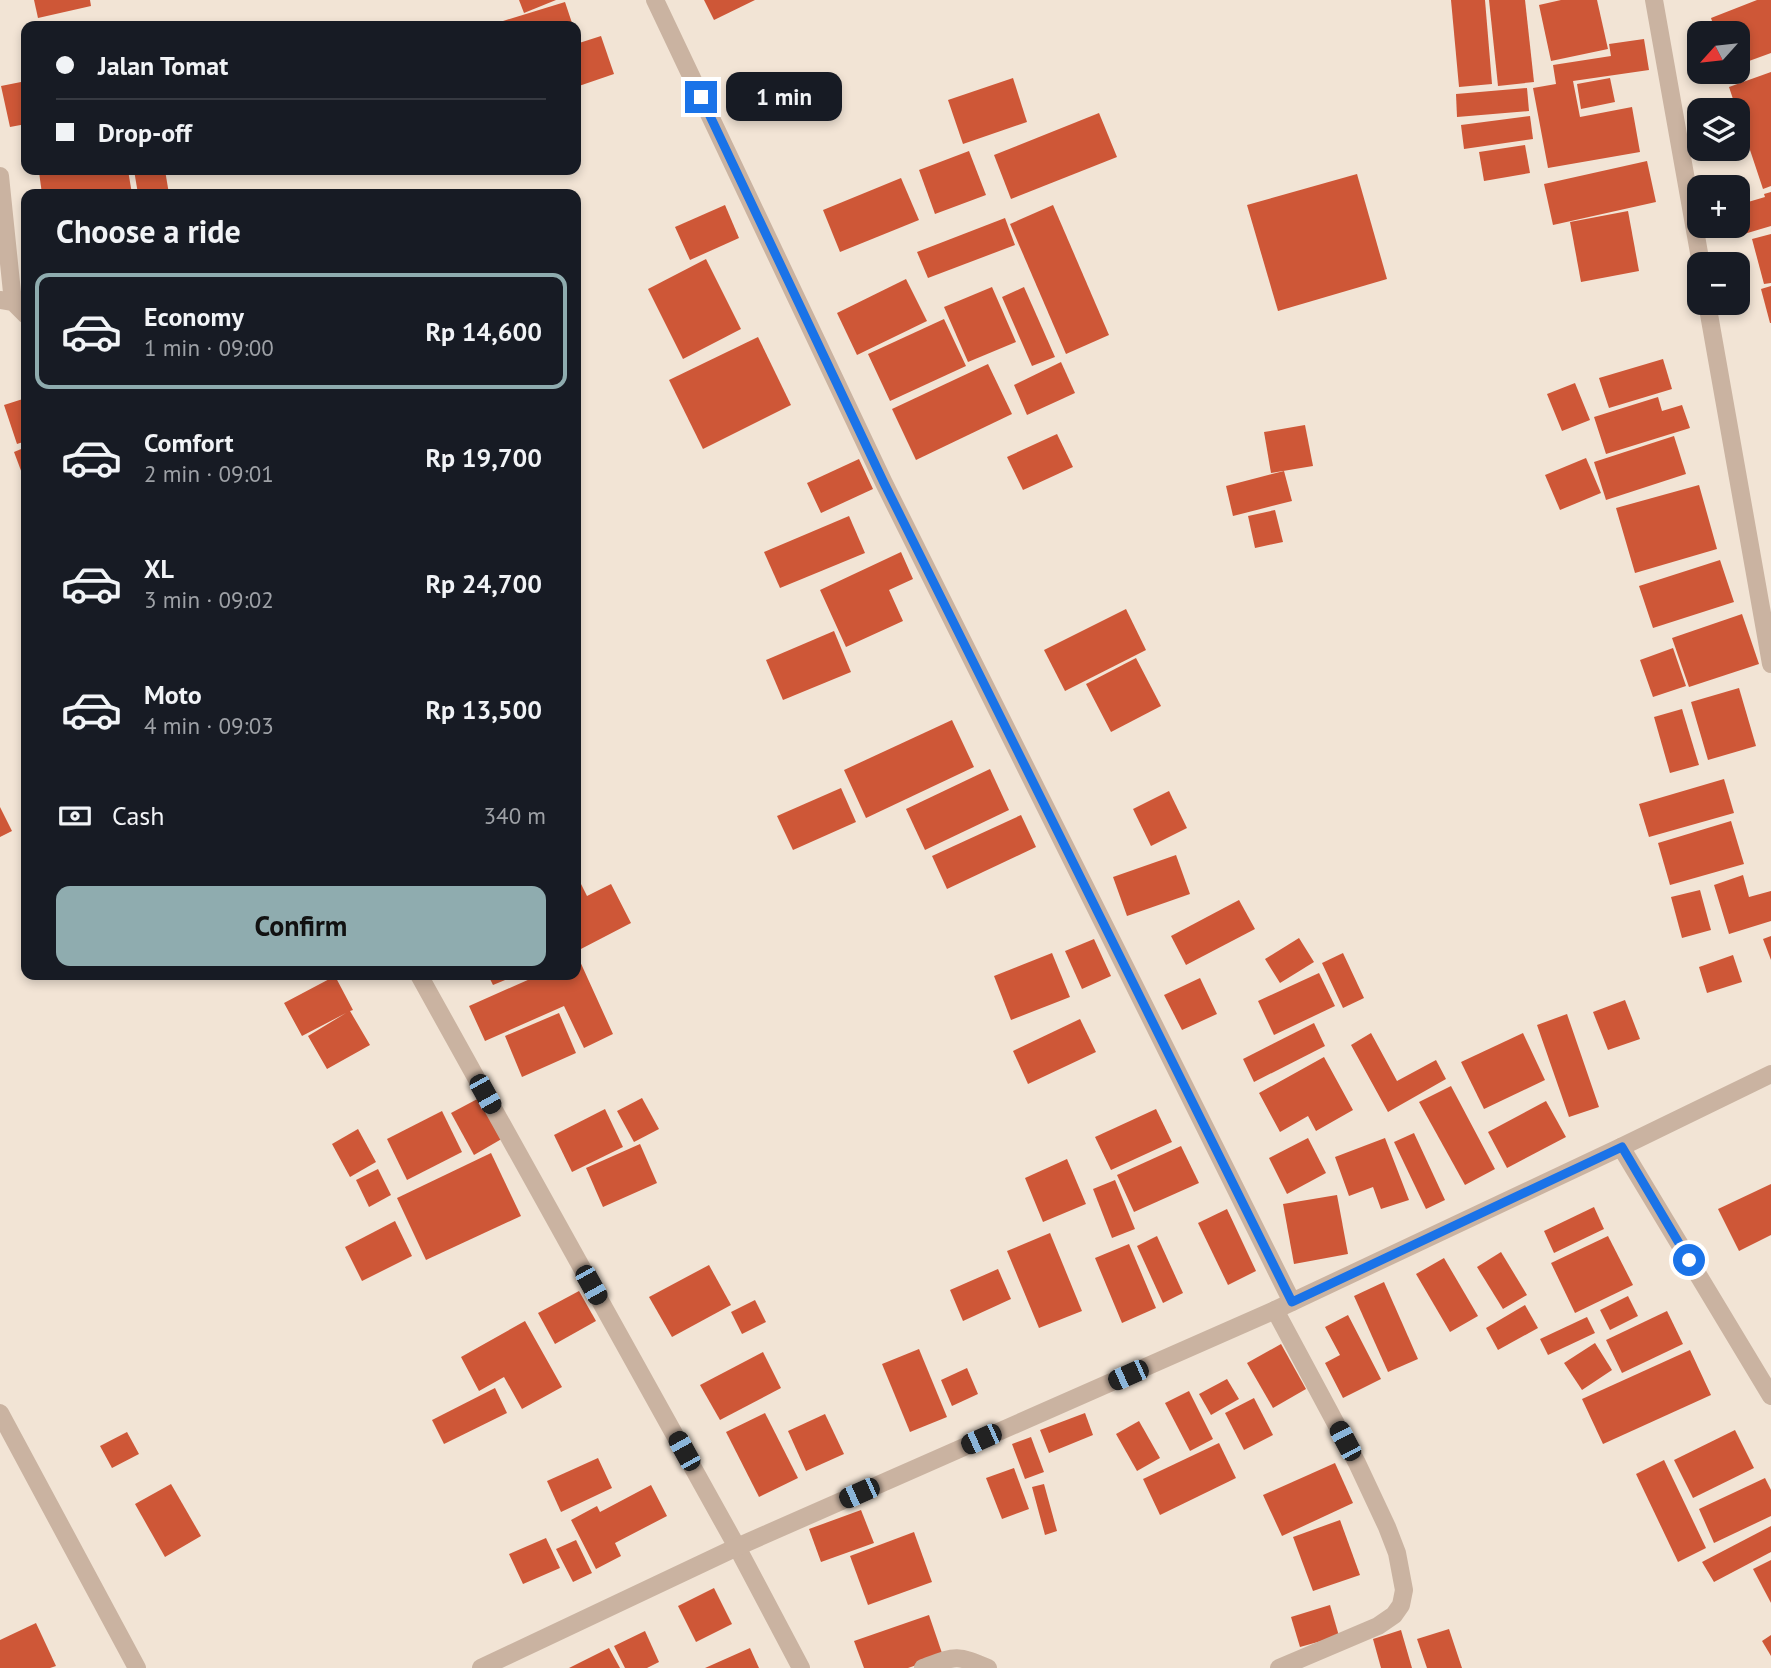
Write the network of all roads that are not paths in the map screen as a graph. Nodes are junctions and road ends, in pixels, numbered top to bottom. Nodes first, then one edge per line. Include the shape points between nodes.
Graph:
1 (654, 0) edge
2 (1654, 0) edge
3 (0, 176) edge
4 (1699, 252) edge
5 (6, 301) edge
6 (21, 312) edge
7 (1709, 315) edge
8 (1771, 664) edge
9 (422, 980) edge
10 (1771, 1074) edge
11 (1622, 1147) junction
12 (1292, 1302) junction
13 (1275, 1310) junction
14 (1771, 1396) edge
15 (0, 1413) edge
16 (737, 1547) junction
17 (137, 1668) edge
18 (481, 1668) edge
19 (801, 1668) edge
20 (923, 1668) edge
21 (988, 1668) edge
22 (1279, 1668) edge

1 - 12 street via 884,483
2 - 4 street
3 - 5 street
5 - 6 street
7 - 8 street
9 - 16 street
10 - 11 street
11 - 12 street
11 - 14 street
12 - 13 street
13 - 16 street
13 - 22 street via 1382,1517 1397,1553 1404,1590 1394,1615 1378,1626
15 - 17 street
16 - 18 street
16 - 19 street
20 - 21 street via 957,1657

